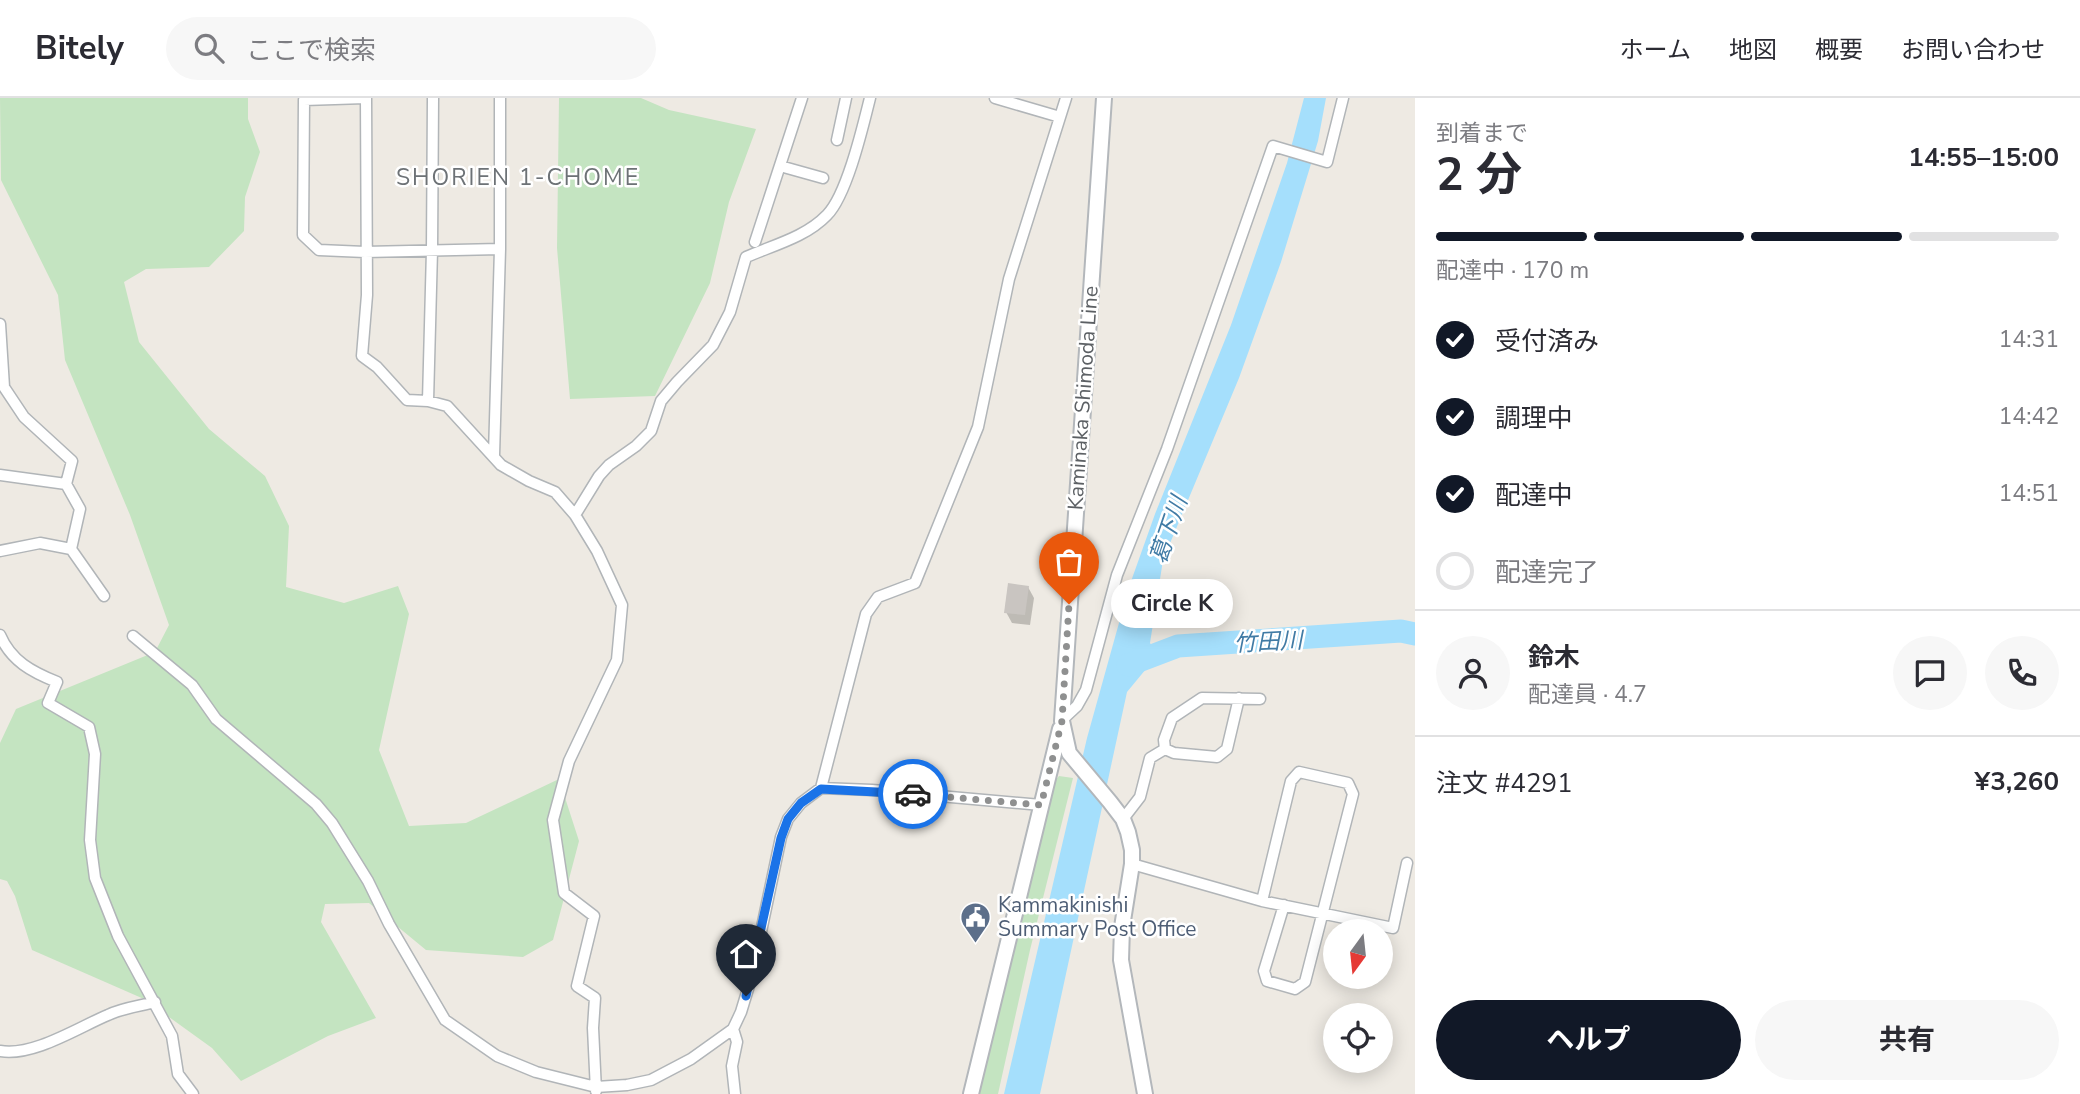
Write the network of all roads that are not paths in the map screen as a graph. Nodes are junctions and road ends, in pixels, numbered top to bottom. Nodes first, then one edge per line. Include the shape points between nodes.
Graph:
1 (366, 98) edge
2 (432, 98) edge
3 (500, 98) edge
4 (802, 98) edge
5 (846, 98) edge
6 (870, 98) edge
7 (995, 98) edge
8 (1066, 98) edge
9 (1104, 98) edge
10 (1343, 98) edge
11 (1060, 117) junction
12 (836, 140) dead end
13 (780, 166) junction
14 (823, 178) dead end
15 (755, 242) dead end
16 (500, 249) junction
17 (432, 250) junction
18 (365, 252) junction
19 (0, 324) edge
20 (428, 401) junction
21 (494, 455) junction
22 (0, 475) edge
23 (66, 484) junction
24 (575, 514) junction
25 (71, 549) junction
26 (0, 551) edge
27 (104, 596) dead end
28 (0, 635) edge
29 (133, 636) dead end
30 (1239, 698) junction
31 (1260, 699) dead end
32 (1062, 721) junction
33 (1165, 749) junction
34 (821, 789) junction
35 (1041, 805) junction
36 (1123, 819) junction
37 (1407, 863) dead end
38 (1132, 864) junction
39 (1262, 901) junction
40 (1283, 905) junction
41 (1322, 914) junction
42 (155, 1002) junction
43 (733, 1029) junction
44 (0, 1051) edge
45 (596, 1091) edge
46 (1148, 1093) edge
47 (193, 1094) edge
48 (735, 1094) edge
49 (971, 1094) edge

1 - 18 street
1 - 18 street via 304,100 303,234 319,250
2 - 17 street
3 - 16 street
4 - 13 street
5 - 12 street
6 - 24 street via 848,177 829,214 803,233 746,257 730,312 713,345 661,401 651,430 598,476
7 - 11 street
8 - 11 street
9 - 32 main road, Kaminaka Shimoda Line
10 - 32 street via 1327,162 1273,146 1167,449 1117,575 1086,690
11 - 34 street via 1009,279 978,427 915,583 878,597 866,614
13 - 14 street
13 - 15 street
16 - 17 street
16 - 21 street
17 - 18 street
17 - 20 street
18 - 20 street via 362,356 407,400
19 - 23 street via 4,387 24,417 72,461
20 - 21 street via 447,406
21 - 24 street via 501,465 555,492
22 - 23 street
23 - 25 street via 80,509
24 - 45 street via 622,605 617,660 569,761 553,820 564,892 594,916 577,986 595,998
25 - 26 street via 40,543
25 - 27 street
28 - 42 street via 29,670 57,682 48,703 89,727 95,754 90,840 95,878 118,936
29 - 45 street via 192,685 216,719 332,823 445,1020 497,1056
30 - 31 street
30 - 33 street via 1202,698 1172,718
30 - 33 street via 1227,749 1217,757
32 - 35 main road
32 - 36 main road, Kaminaka Shimoda Line via 1073,759
33 - 36 street via 1150,758 1140,797
34 - 35 street
34 - 43 street via 801,803 781,838 751,979
35 - 49 main road
36 - 38 main road, Kaminaka Shimoda Line
37 - 41 street via 1393,928
38 - 39 street
38 - 46 main road, Kaminaka Shimoda Line via 1121,960
39 - 40 street
39 - 41 street via 1291,780 1299,772 1348,783 1353,793
40 - 41 street
40 - 41 street via 1264,971 1267,981 1295,989 1304,982
42 - 44 street via 109,1014 40,1044
42 - 47 street via 172,1036 178,1074
43 - 45 street via 651,1080
43 - 48 street via 737,1042 732,1066

